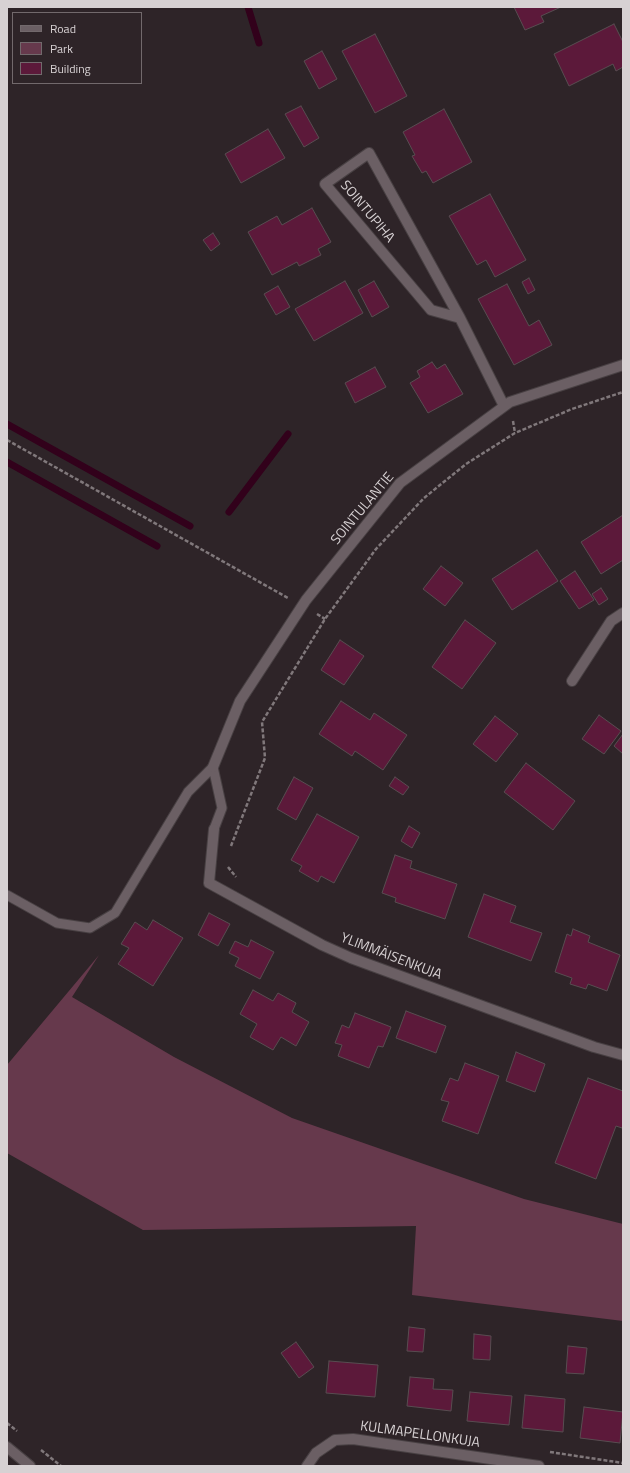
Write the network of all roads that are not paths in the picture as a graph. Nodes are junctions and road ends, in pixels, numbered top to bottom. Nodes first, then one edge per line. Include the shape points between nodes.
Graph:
1 (460, 318) junction
2 (623, 365) edge
3 (504, 406) junction
4 (623, 613) edge
5 (572, 682) dead end
6 (213, 767) junction
7 (214, 829) joint
8 (7, 894) edge
9 (623, 1055) edge
10 (7, 1447) edge
11 (30, 1466) edge
12 (307, 1466) edge
13 (539, 1466) edge

1 - 1 street, SOINTUPIHA via 369,153 325,184 431,310
1 - 3 street, SOINTUPIHA
2 - 3 street, SOINTULANTIE
3 - 6 street, SOINTULANTIE via 400,483 302,606 240,701
4 - 5 street via 611,621
6 - 7 lane via 222,808
6 - 8 lane via 188,792 115,913 90,928 57,923
7 - 9 street, YLIMMÄISENKUJA via 209,884 351,958
10 - 11 street
12 - 13 street, KULMAPELLONKUJA via 316,1453 335,1440 354,1439

